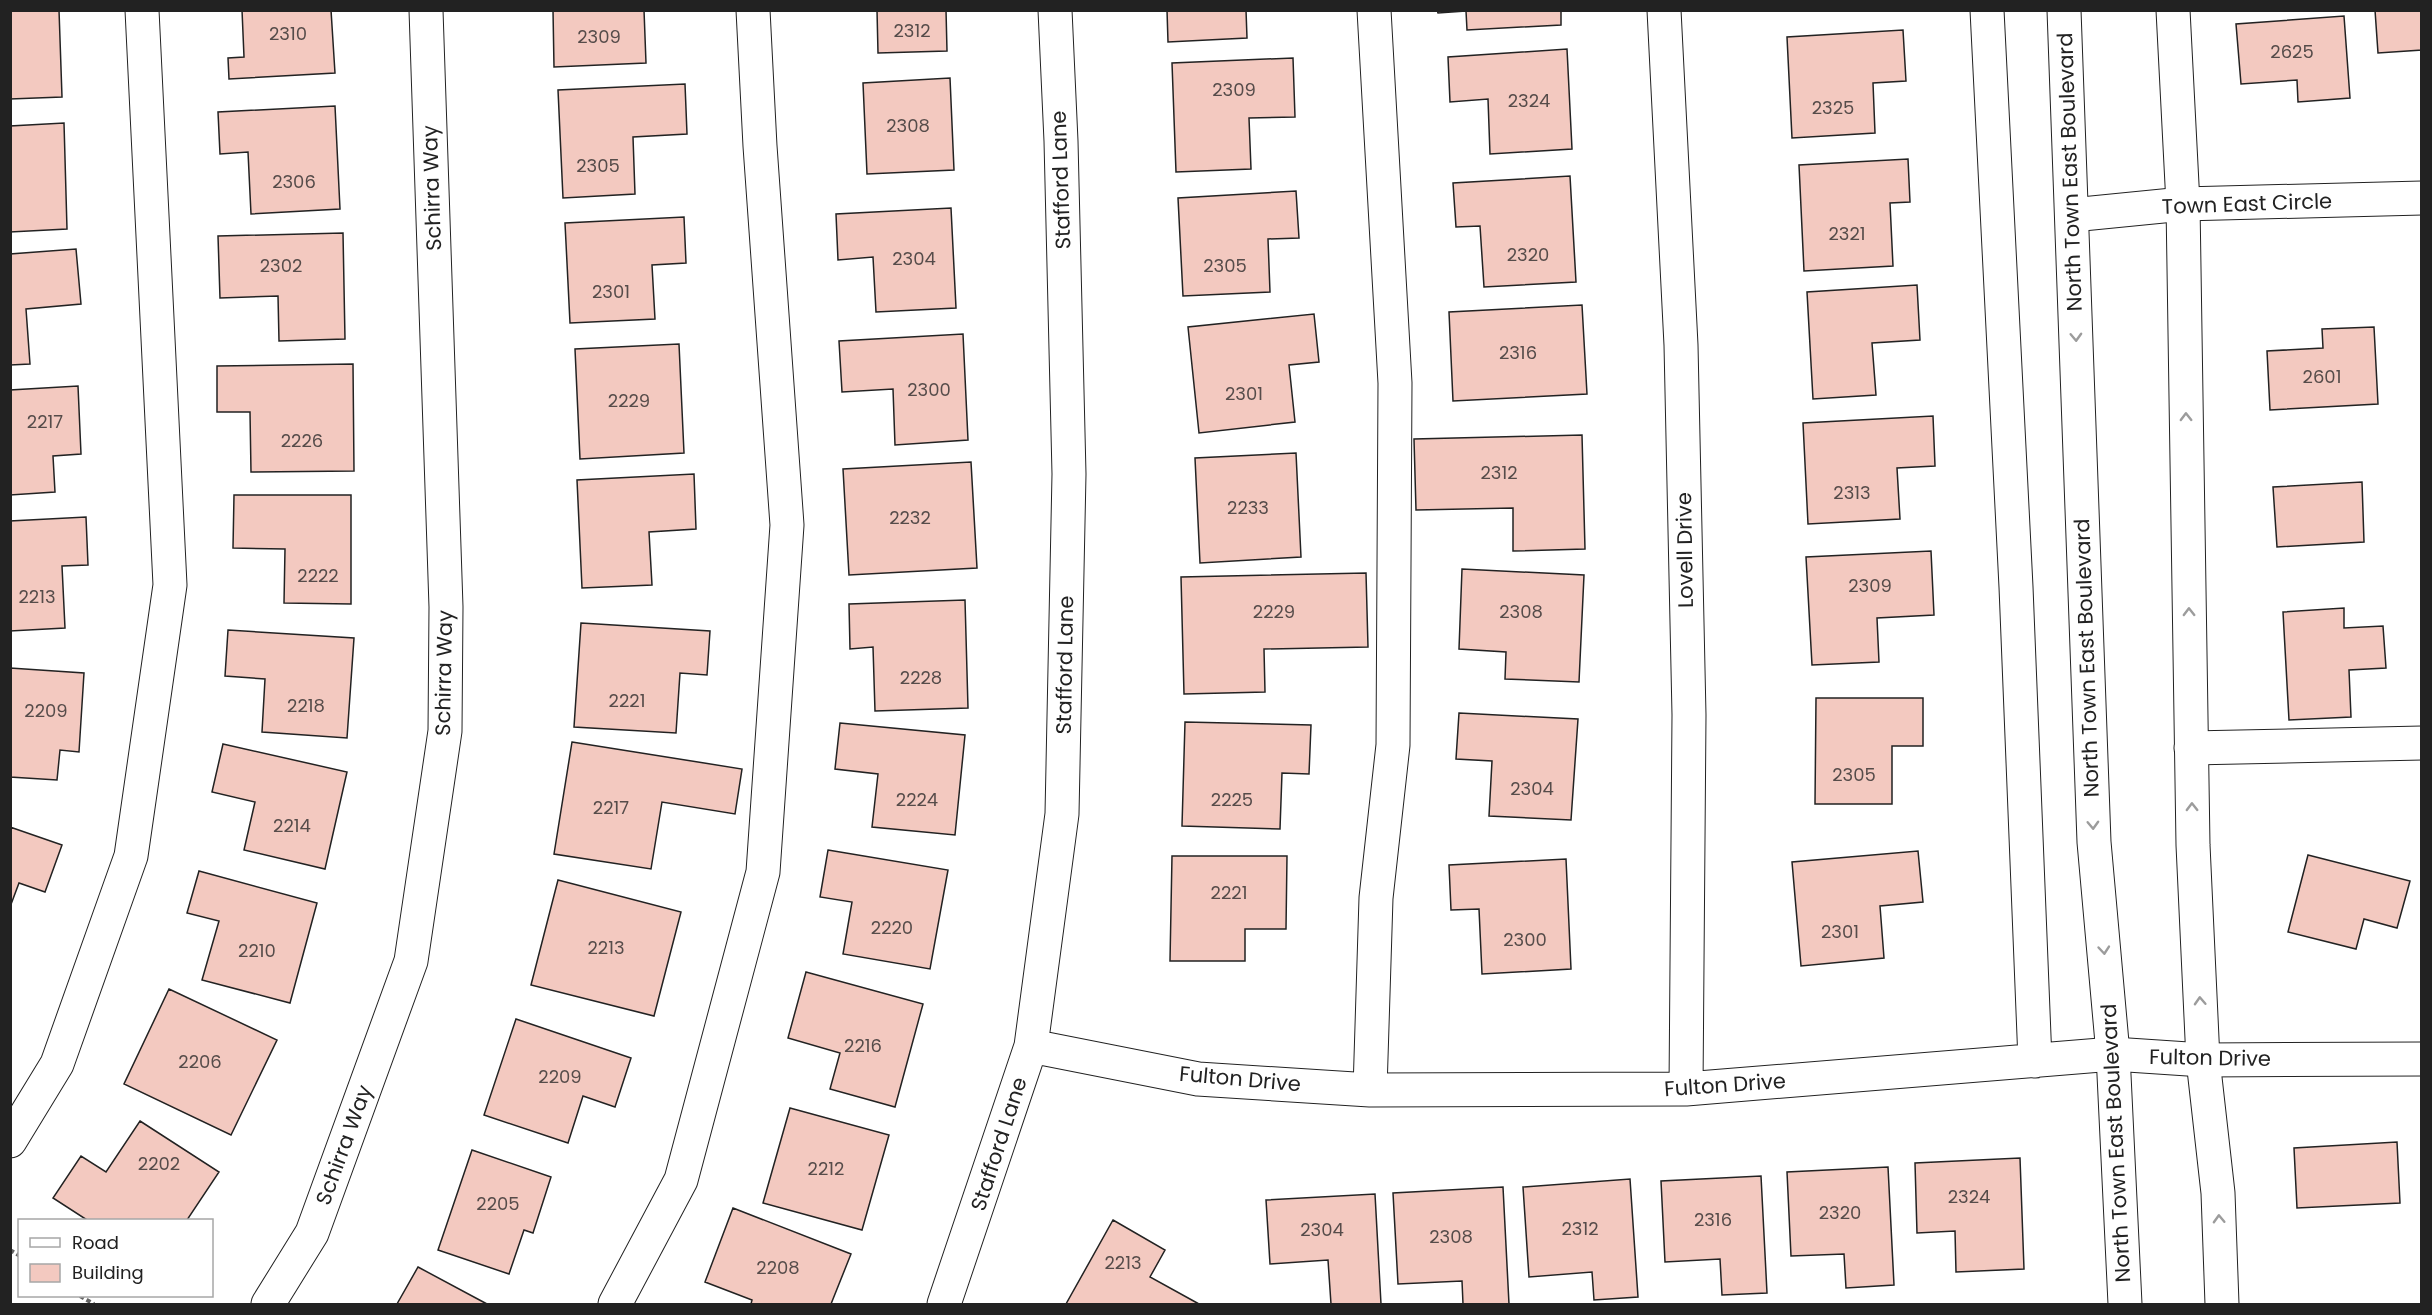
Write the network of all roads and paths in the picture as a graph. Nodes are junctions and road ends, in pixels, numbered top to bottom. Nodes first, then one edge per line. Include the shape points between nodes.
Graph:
1 (142, 10) edge
2 (426, 10) edge
3 (753, 10) edge
4 (1054, 10) edge
5 (1374, 10) edge
6 (1664, 10) edge
7 (1987, 10) edge
8 (2064, 10) edge
9 (2173, 10) edge
10 (2421, 198) edge
11 (2183, 204) junction
12 (2072, 215) junction
13 (2421, 743) edge
14 (2191, 748) junction
15 (1031, 1046) junction
16 (2113, 1054) junction
17 (2421, 1059) edge
18 (2203, 1060) junction
19 (2035, 1061) junction
20 (1686, 1089) junction
21 (1370, 1090) junction
22 (10, 1141) edge
23 (268, 1305) edge
24 (615, 1305) edge
25 (944, 1305) edge
26 (2125, 1305) edge
27 (2222, 1305) edge

1 - 22 street via 170,585 131,856 57,1064
2 - 23 street, Schirra Way via 446,607 445,731 411,961 312,1233
3 - 24 street via 787,525 763,872 681,1180
4 - 15 street, Stafford Lane via 1069,474 1062,814
5 - 21 street via 1395,394 1393,745 1376,898
6 - 20 street, Lovell Drive via 1681,345 1689,691
7 - 19 street
8 - 12 street, North Town East Boulevard
9 - 11 street
10 - 11 street, Town East Circle
11 - 12 street, Town East Circle
14 -> 11 street
12 -> 16 street, North Town East Boulevard via 2094,842
13 - 14 street
18 -> 14 street
15 - 21 street, Fulton Drive via 1198,1079
15 - 25 street, Stafford Lane
16 - 18 street, Fulton Drive
16 - 19 street, Fulton Drive
16 - 26 street, North Town East Boulevard
17 - 18 street, Fulton Drive
27 -> 18 street via 2218,1193
19 - 20 street, Fulton Drive
20 - 21 street, Fulton Drive

